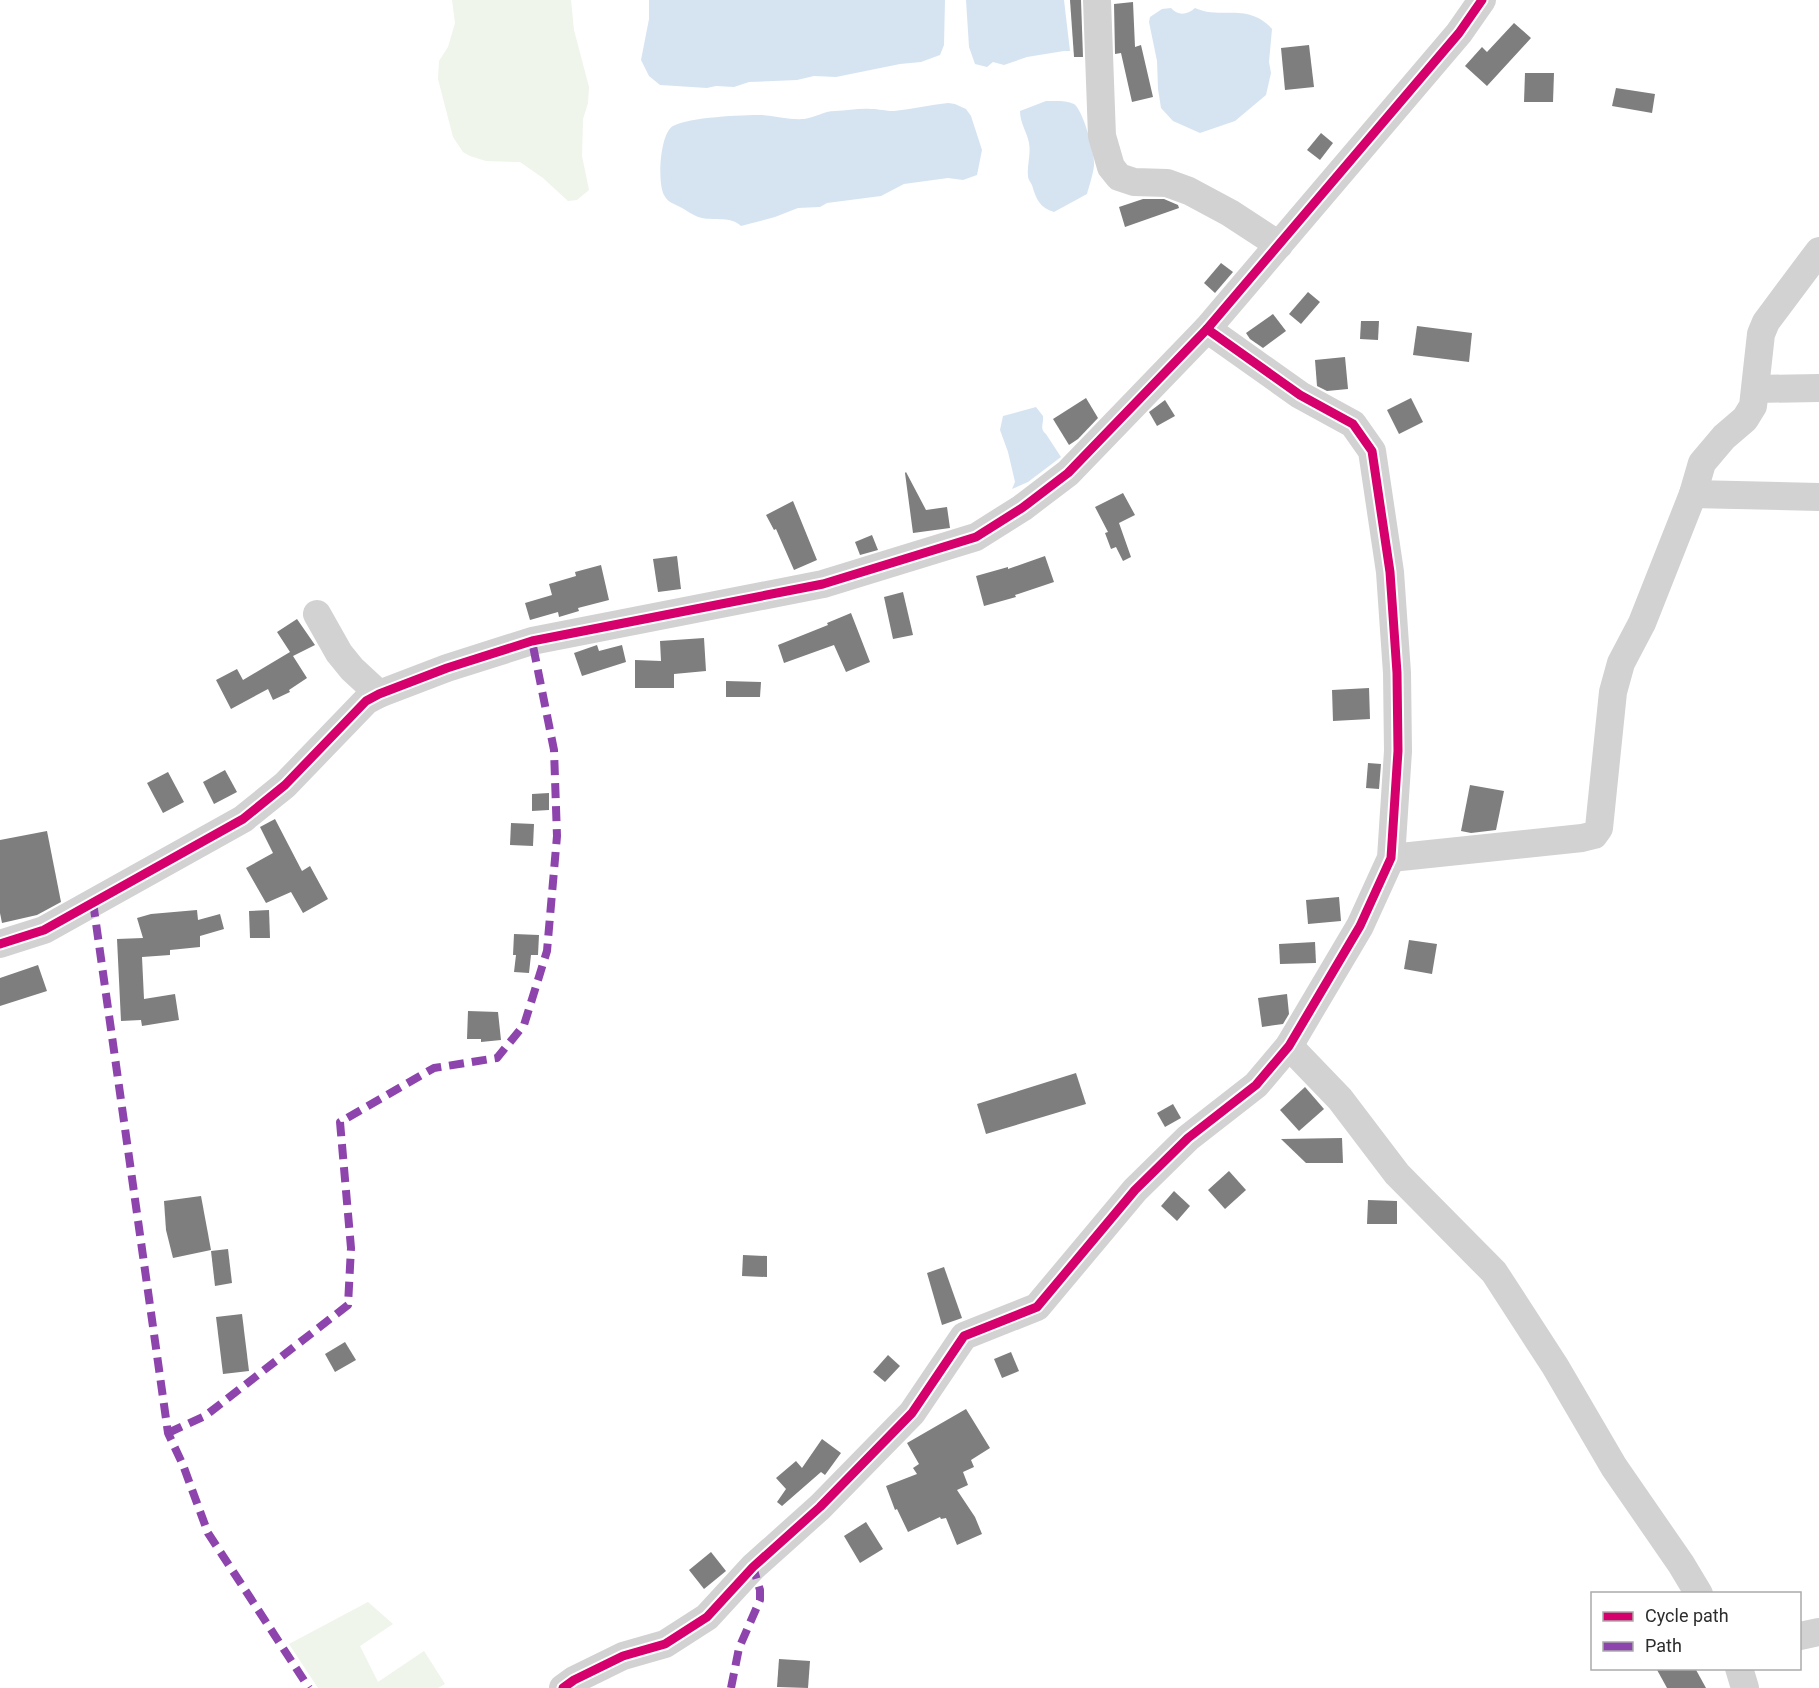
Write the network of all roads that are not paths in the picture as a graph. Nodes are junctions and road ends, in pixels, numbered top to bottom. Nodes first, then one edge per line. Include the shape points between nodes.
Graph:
1 (1097, 0) edge
2 (1482, 0) edge
3 (1279, 245) junction
4 (1819, 251) edge
5 (1207, 329) junction
6 (1819, 388) edge
7 (1756, 389) junction
8 (1693, 494) junction
9 (1819, 496) edge
10 (317, 614) dead end
11 (379, 694) junction
12 (1391, 858) junction
13 (0, 944) edge
14 (1290, 1046) junction
15 (1698, 1592) edge
16 (1819, 1632) edge
17 (1801, 1636) edge
18 (1739, 1670) edge
19 (563, 1688) edge
20 (1745, 1688) edge

1 - 3 street via 1102,136 1111,167 1119,177 1134,182 1167,183 1189,192
2 - 3 street via 1459,33
3 - 5 street
4 - 7 street via 1766,322 1761,334
5 - 11 street via 1068,473 976,537 823,584 532,641
5 - 12 street via 1300,394 1353,424 1372,452 1390,572 1397,673 1398,751
6 - 7 street
7 - 8 street via 1753,406 1745,419 1702,463
8 - 9 street
8 - 12 street via 1642,623 1621,663 1614,692 1599,828 1594,835
10 - 11 street via 339,653
11 - 13 street via 366,701 285,784 243,819 44,930
12 - 14 street via 1360,926
14 - 15 street via 1340,1099 1397,1174 1494,1272 1614,1467
14 - 19 street via 1256,1086 1188,1138 1135,1190 1037,1307 964,1336 912,1413 707,1617 665,1644 623,1656
16 - 17 street
18 - 20 street

